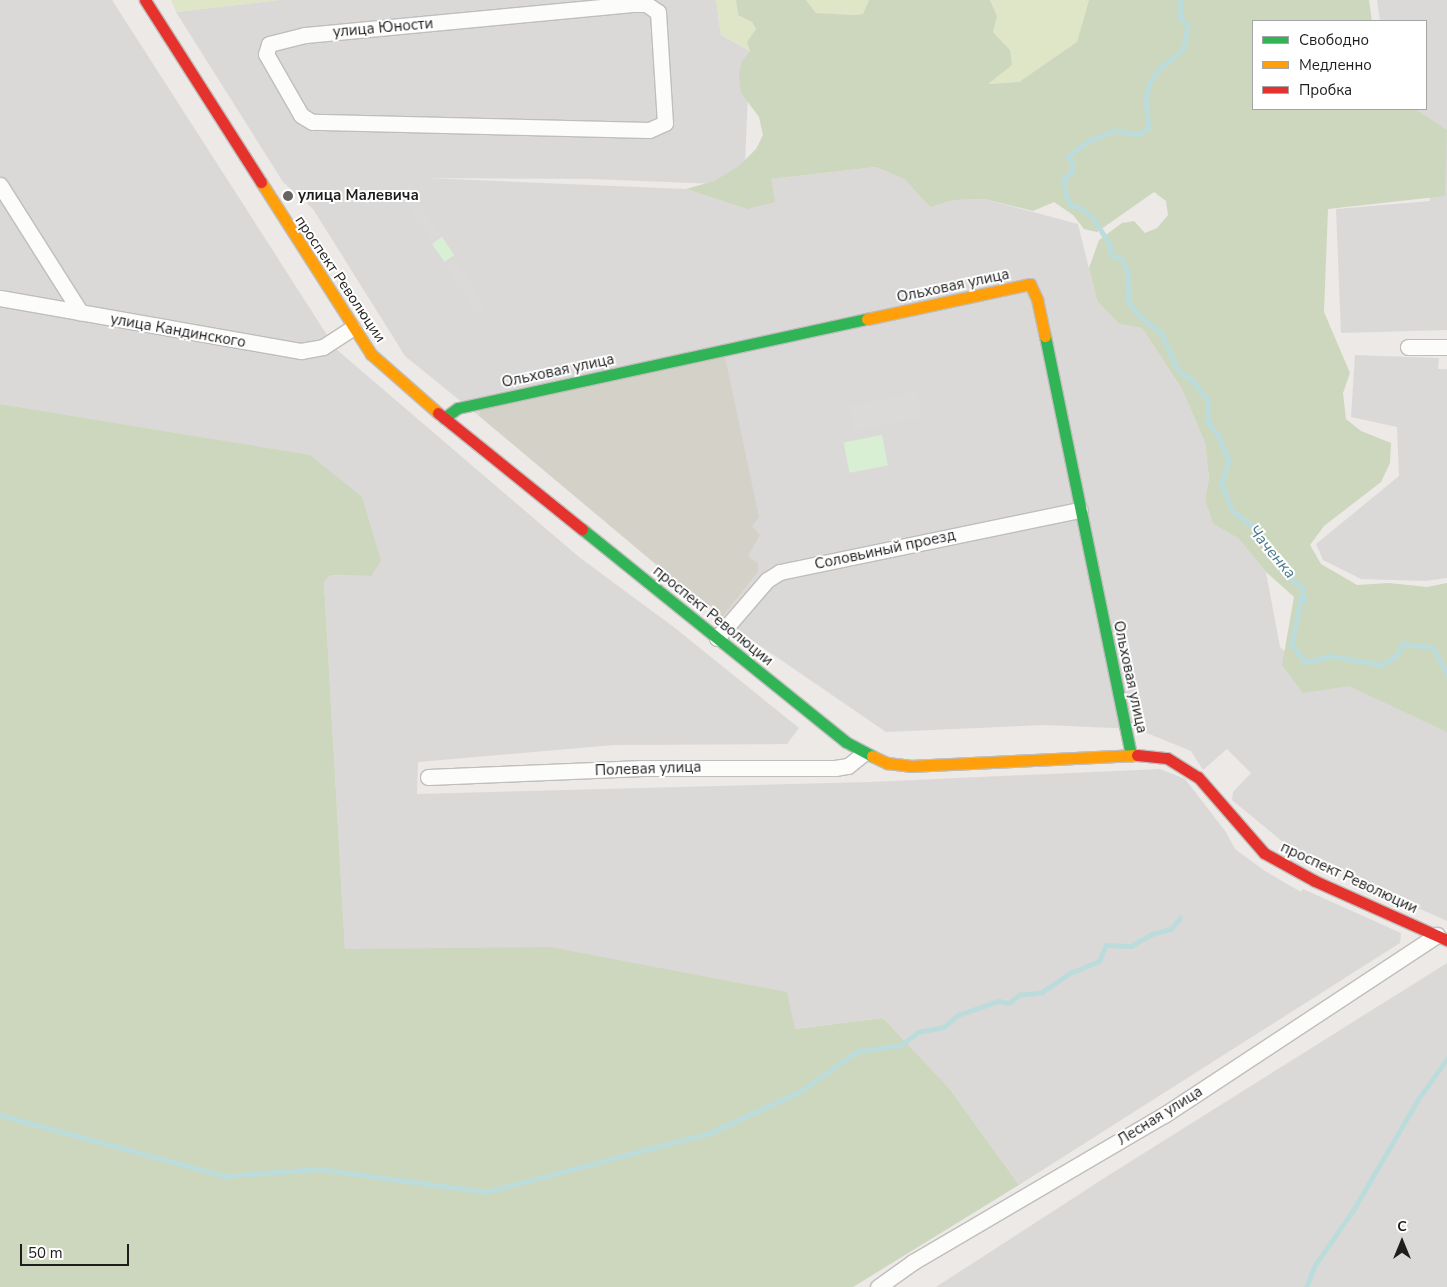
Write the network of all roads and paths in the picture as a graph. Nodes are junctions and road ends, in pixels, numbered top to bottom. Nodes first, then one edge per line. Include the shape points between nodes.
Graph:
1 (145, 0) edge
2 (580, 127) joint
3 (0, 185) edge
4 (0, 298) edge
5 (81, 313) junction
6 (352, 328) junction
7 (1408, 347) dead end
8 (1447, 347) edge
9 (444, 418) junction
10 (1080, 510) junction
11 (717, 638) junction
12 (864, 754) junction
13 (1131, 755) junction
14 (428, 778) dead end
15 (1442, 938) edge
16 (878, 1287) edge

1 - 6 street, проспект Революции
2 - 2 street, улица Юности via 312,122 301,115 269,60 266,49 269,44 305,35 636,4 653,7 658,12 665,123 649,130
3 - 5 street
4 - 5 street, улица Кандинского
5 - 6 street, улица Кандинского via 302,351 323,347
6 - 9 street, проспект Революции via 371,354
7 - 8 street
9 - 10 street, Ольховая улица via 458,408 1030,284 1037,299
9 - 11 street, проспект Революции
10 - 11 street, Соловьиный проезд via 772,574
10 - 13 street, Ольховая улица
11 - 12 street, проспект Революции
12 - 13 street, проспект Революции via 887,763 910,766
12 - 14 street, Полевая улица via 848,766 835,768 656,767
13 - 15 street, проспект Революции via 1167,758 1183,765 1198,777 1264,853 1285,867
15 - 16 street, Лесная улица via 1164,1115 914,1262

